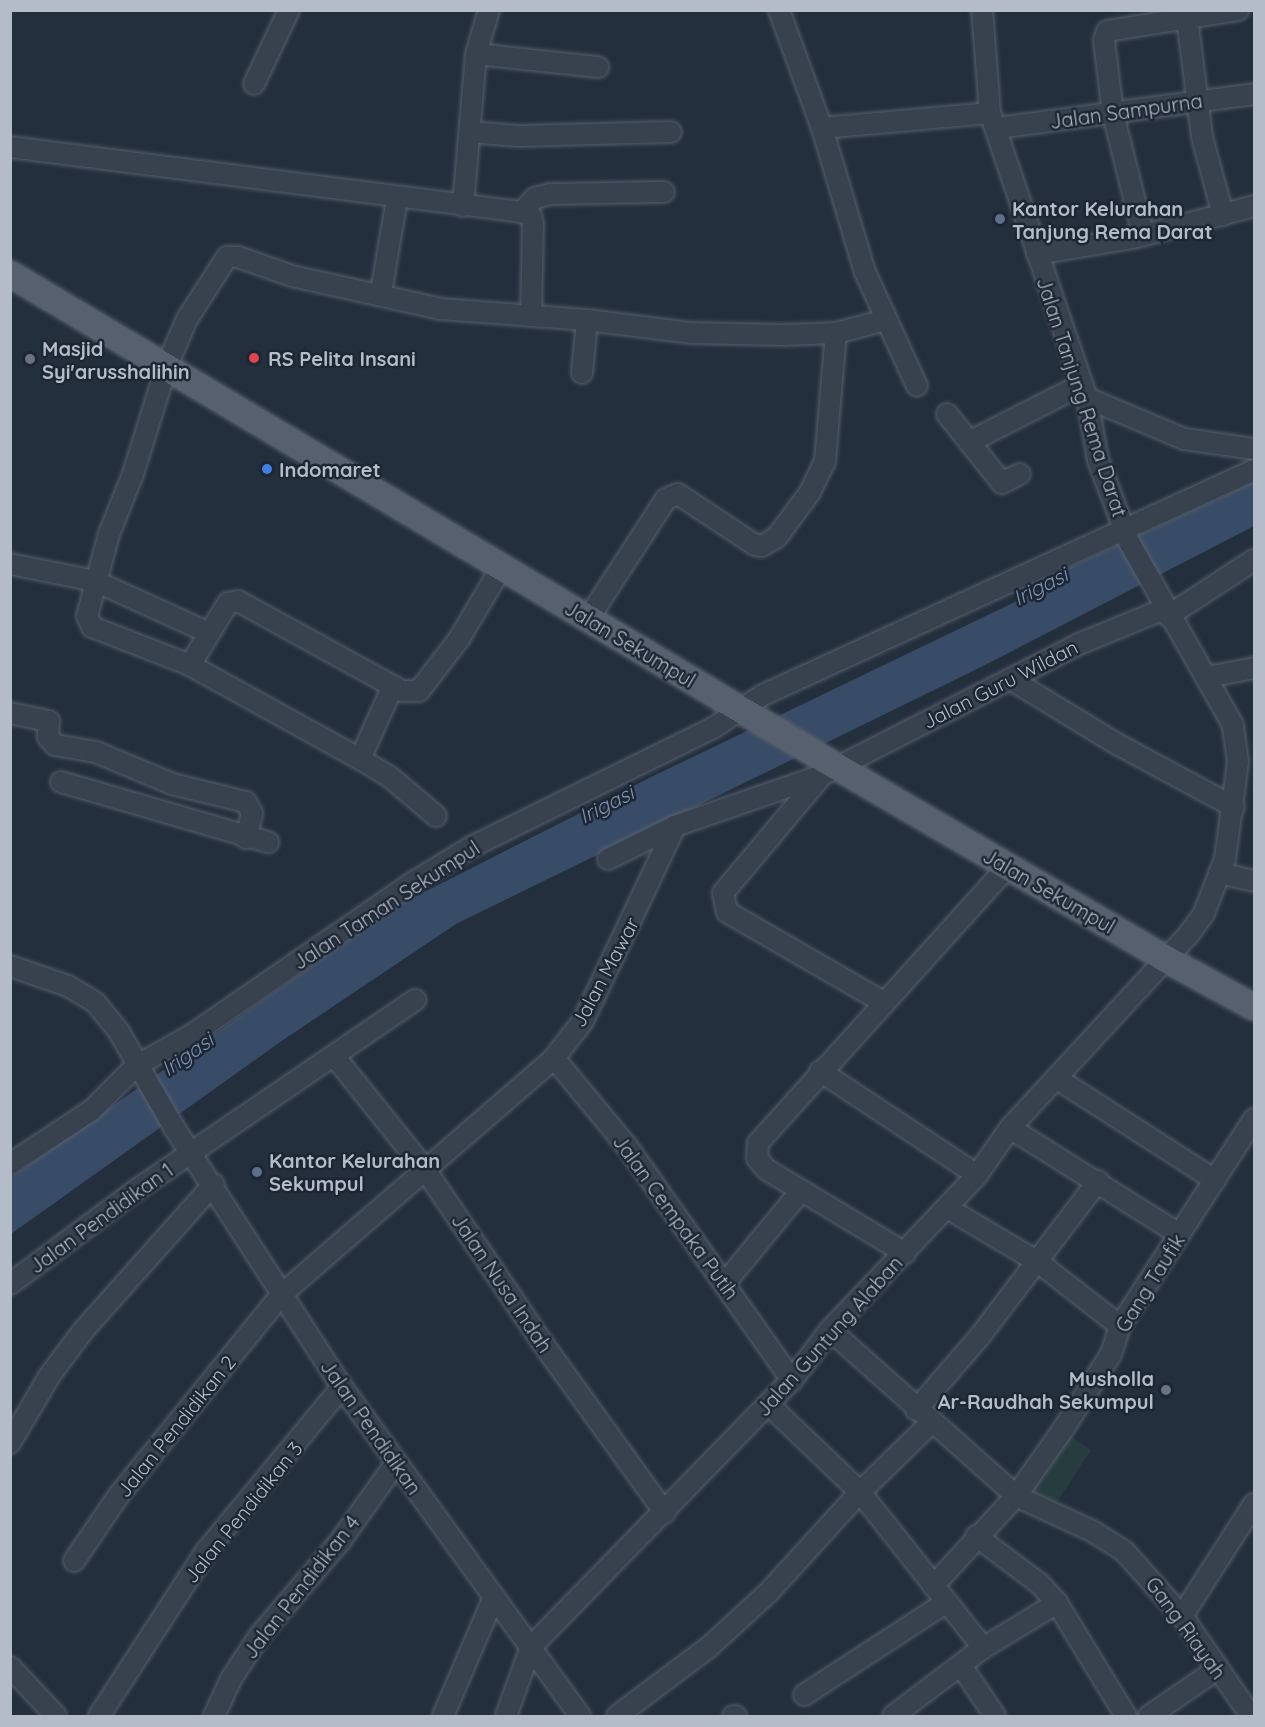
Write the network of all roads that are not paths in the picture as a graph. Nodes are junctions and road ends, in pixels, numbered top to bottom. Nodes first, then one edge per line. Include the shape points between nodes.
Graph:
1 (289, 10) edge
2 (489, 10) edge
3 (779, 10) edge
4 (982, 10) edge
5 (1238, 10) edge
6 (1186, 14) edge
7 (476, 54) junction
8 (598, 67) dead end
9 (254, 84) dead end
10 (1254, 94) edge
11 (1200, 101) junction
12 (1113, 114) junction
13 (994, 121) junction
14 (822, 128) junction
15 (470, 132) junction
16 (671, 132) dead end
17 (10, 147) edge
18 (664, 192) dead end
19 (397, 198) junction
20 (463, 206) junction
21 (1254, 206) edge
22 (522, 212) junction
23 (1223, 215) junction
24 (1143, 234) junction
25 (1037, 254) junction
26 (10, 274) edge
27 (381, 293) junction
28 (531, 316) junction
29 (587, 320) junction
30 (886, 320) junction
31 (836, 333) junction
32 (166, 368) junction
33 (582, 373) dead end
34 (917, 386) dead end
35 (1084, 391) junction
36 (947, 414) dead end
37 (969, 442) junction
38 (1254, 449) edge
39 (1254, 470) edge
40 (1020, 474) dead end
41 (1126, 535) junction
42 (1254, 560) edge
43 (10, 564) edge
44 (501, 567) junction
45 (94, 581) junction
46 (1164, 608) junction
47 (588, 619) junction
48 (207, 632) junction
49 (190, 665) junction
50 (1254, 668) edge
51 (1207, 677) junction
52 (1010, 679) junction
53 (393, 686) junction
54 (10, 713) edge
55 (749, 715) junction
56 (360, 759) junction
57 (826, 765) junction
58 (61, 782) dead end
59 (1234, 807) junction
60 (436, 816) dead end
61 (675, 826) junction
62 (246, 838) junction
63 (268, 842) dead end
64 (608, 859) dead end
65 (1007, 867) junction
66 (1219, 873) junction
67 (1254, 881) edge
68 (1164, 958) junction
69 (10, 966) edge
70 (415, 1000) dead end
71 (883, 1002) junction
72 (1254, 1007) edge
73 (335, 1057) junction
74 (554, 1058) junction
75 (820, 1071) junction
76 (140, 1072) junction
77 (1056, 1078) junction
78 (1254, 1119) edge
79 (1010, 1128) junction
80 (192, 1151) junction
81 (10, 1164) edge
82 (424, 1168) junction
83 (977, 1174) junction
84 (1215, 1180) junction
85 (1098, 1181) junction
86 (214, 1184) junction
87 (800, 1192) junction
88 (946, 1208) junction
89 (1179, 1234) junction
90 (905, 1253) junction
91 (1038, 1263) junction
92 (724, 1283) junction
93 (10, 1284) edge
94 (282, 1294) junction
95 (1120, 1326) junction
96 (830, 1330) junction
97 (792, 1380) junction
98 (342, 1387) junction
99 (768, 1404) junction
100 (916, 1410) junction
101 (931, 1423) junction
102 (10, 1443) edge
103 (396, 1463) junction
104 (860, 1492) junction
105 (1016, 1496) junction
106 (1254, 1504) edge
107 (665, 1513) junction
108 (976, 1536) junction
109 (74, 1561) dead end
110 (933, 1586) junction
111 (494, 1597) junction
112 (945, 1603) junction
113 (1057, 1603) junction
114 (1182, 1616) junction
115 (531, 1647) junction
116 (982, 1648) junction
117 (10, 1666) edge
118 (962, 1667) junction
119 (1216, 1670) junction
120 (804, 1695) dead end
121 (631, 1712) edge
122 (57, 1716) edge
123 (99, 1716) edge
124 (214, 1716) edge
125 (443, 1716) edge
126 (506, 1716) edge
127 (580, 1716) edge
128 (893, 1716) edge
129 (994, 1716) edge
130 (1126, 1716) edge
131 (1149, 1716) edge
132 (1253, 1716) edge

1 - 9 street
2 - 7 street
3 - 14 street
4 - 13 street, Jalan Tanjung Rema Darat
5 - 6 street
6 - 11 street
6 - 12 street via 1107,31 1104,41
7 - 8 street
7 - 15 street
10 - 11 street, Jalan Sampurna
11 - 12 street, Jalan Sampurna
11 - 23 street via 1202,137
12 - 13 street, Jalan Sampurna
12 - 24 street
13 - 14 street, Jalan Sampurna
13 - 25 street, Jalan Tanjung Rema Darat
14 - 30 street via 865,272
15 - 16 street via 518,136
15 - 20 street
17 - 19 street
18 - 22 street via 550,194 535,198
19 - 20 street
19 - 27 street
20 - 22 street
21 - 23 street
22 - 28 street via 531,216 533,224
23 - 24 street
24 - 25 street
25 - 35 street, Jalan Tanjung Rema Darat
26 - 32 main road, Jalan Sekumpul
27 - 28 street via 441,309
27 - 32 street via 292,276 238,257 227,257 187,319
28 - 29 street
29 - 31 street via 692,333
29 - 33 street
30 - 31 street
30 - 34 street
31 - 47 street via 825,460 810,492 777,537 762,546 755,545 678,494 673,496 666,500
32 - 44 main road, Jalan Sekumpul
32 - 45 street
35 - 37 street
35 - 38 street via 1185,439
35 - 41 street, Jalan Tanjung Rema Darat via 1098,460
36 - 37 street
37 - 40 street via 1002,483
39 - 41 street, Jalan Taman Sekumpul
41 - 46 street, Jalan Tanjung Rema Darat
41 - 55 street, Jalan Taman Sekumpul
42 - 46 street, Jalan Guru Wildan
43 - 45 street
44 - 47 main road, Jalan Sekumpul
44 - 53 street via 427,686 410,693
45 - 48 street
45 - 49 street via 87,616 92,627
46 - 51 street, Jalan Tanjung Rema Darat
46 - 52 street, Jalan Guru Wildan
47 - 55 main road, Jalan Sekumpul
48 - 49 street
48 - 53 street via 228,603 243,602
49 - 56 street
50 - 51 street
51 - 59 street, Jalan Tanjung Rema Darat via 1233,724 1238,747
52 - 57 street, Jalan Guru Wildan
52 - 59 street via 1117,744
53 - 56 street
54 - 62 street via 49,721 48,738 55,745 96,752 172,784 246,802 252,813
55 - 57 main road, Jalan Sekumpul
55 - 76 street, Jalan Taman Sekumpul via 713,728 471,847 410,884
56 - 60 street via 390,777
57 - 61 street
57 - 65 main road, Jalan Sekumpul
57 - 71 street via 723,892 728,912
58 - 62 street
59 - 66 street, Jalan Tanjung Rema Darat
61 - 64 street
61 - 74 street, Jalan Mawar via 588,1011
62 - 63 street
65 - 68 main road, Jalan Sekumpul
65 - 71 street
66 - 67 street
66 - 68 street, Jalan Tanjung Rema Darat via 1204,913
68 - 72 main road, Jalan Sekumpul
68 - 77 street, Jalan Guntung Alaban
69 - 76 street, Jalan Pendidikan via 68,986 95,1002 119,1032
70 - 73 street, Jalan Pendidikan 1
71 - 75 street
73 - 80 street, Jalan Pendidikan 1
73 - 82 street, Jalan Nusa Indah
74 - 82 street, Jalan Mawar via 484,1122
74 - 92 street, Jalan Cempaka Putih via 626,1145
75 - 83 street
75 - 87 street via 758,1143 756,1152 766,1169
76 - 80 street, Jalan Pendidikan
76 - 81 street, Jalan Taman Sekumpul via 92,1110
77 - 79 street, Jalan Guntung Alaban
77 - 84 street
78 - 84 street, Gang Taufik
79 - 83 street, Jalan Guntung Alaban
79 - 85 street
80 - 86 street, Jalan Pendidikan
80 - 93 street, Jalan Pendidikan 1
82 - 94 street, Jalan Mawar
82 - 107 street, Jalan Nusa Indah via 546,1348
83 - 88 street, Jalan Guntung Alaban
84 - 89 street, Gang Taufik
85 - 89 street
85 - 91 street
86 - 94 street, Jalan Pendidikan
86 - 102 street via 82,1332 50,1374
87 - 90 street
87 - 92 street
88 - 90 street, Jalan Guntung Alaban
88 - 91 street
89 - 95 street, Gang Taufik
90 - 96 street, Jalan Guntung Alaban
91 - 95 street
91 - 100 street
92 - 97 street, Jalan Cempaka Putih
94 - 98 street, Jalan Pendidikan
94 - 109 street, Jalan Pendidikan 2 via 119,1495
95 - 105 street, Gang Taufik via 1111,1354
96 - 97 street, Jalan Guntung Alaban
96 - 100 street, Gang Riayah
97 - 99 street, Jalan Guntung Alaban
98 - 103 street, Jalan Pendidikan
98 - 123 street, Jalan Pendidikan 3 via 207,1550
99 - 104 street
99 - 107 street, Jalan Guntung Alaban
100 - 101 street, Gang Riayah
101 - 104 street
101 - 105 street, Gang Riayah
103 - 111 street, Jalan Pendidikan
103 - 124 street, Jalan Pendidikan 4 via 341,1540 260,1635 231,1679
104 - 110 street
104 - 121 street via 768,1593
105 - 108 street, Gang Taufik
105 - 114 street, Gang Riayah via 1092,1531 1124,1551
106 - 114 street
107 - 115 street, Jalan Guntung Alaban
108 - 110 street, Gang Taufik
108 - 113 street via 1040,1584
110 - 112 street
111 - 115 street, Jalan Pendidikan
111 - 125 street
112 - 116 street
112 - 120 street
113 - 116 street
113 - 130 street
114 - 119 street, Gang Riayah
115 - 126 street, Jalan Guntung Alaban
115 - 127 street, Jalan Pendidikan
116 - 118 street
117 - 122 street
118 - 128 street
118 - 129 street
119 - 131 street
119 - 132 street, Gang Riayah

